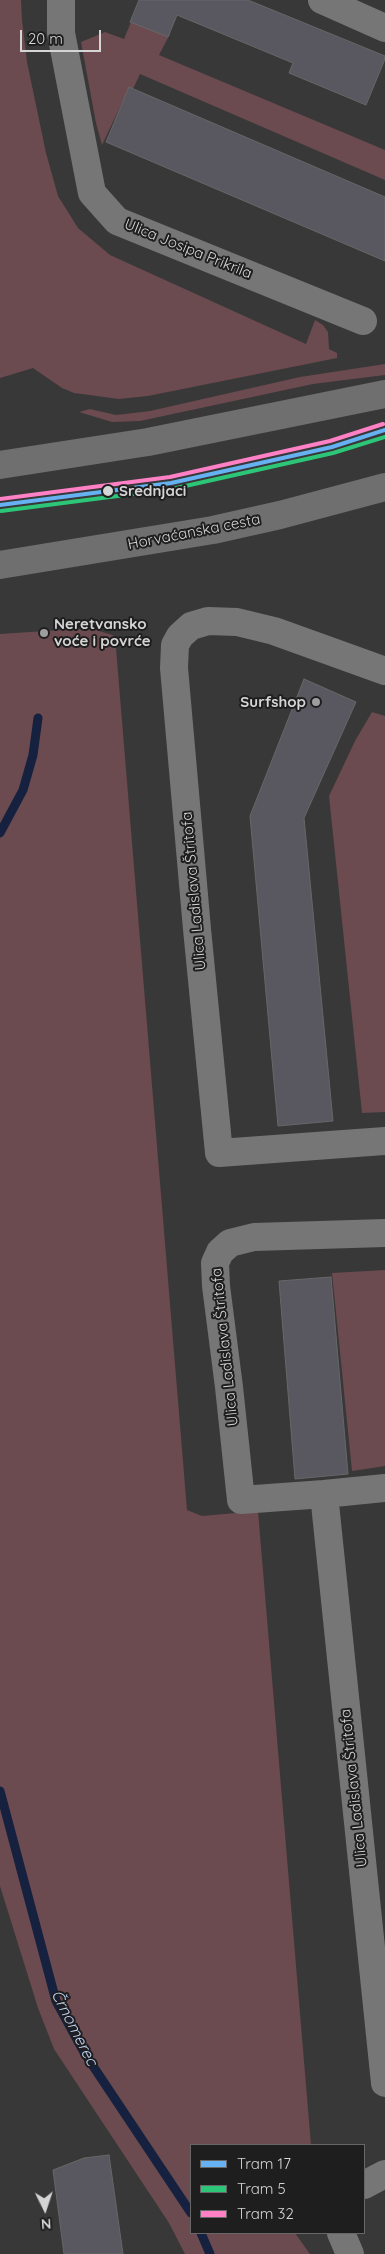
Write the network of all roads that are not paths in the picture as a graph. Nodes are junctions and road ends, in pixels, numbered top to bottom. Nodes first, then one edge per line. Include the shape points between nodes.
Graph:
1 (61, 0) edge
2 (322, 0) edge
3 (385, 28) edge
4 (363, 321) dead end
5 (385, 394) edge
6 (0, 465) edge
7 (385, 487) edge
8 (0, 565) edge
9 (385, 671) edge
10 (385, 1141) edge
11 (385, 1232) edge
12 (385, 1488) edge
13 (324, 1494) junction
14 (385, 2083) edge
15 (385, 2174) edge
16 (365, 2184) edge

1 - 4 street, Ulica Josipa Prikrila via 61,33 92,193 117,221
2 - 3 street
5 - 6 street via 148,442
7 - 8 street, Horvaćanska cesta via 213,530
9 - 10 street, Ulica Ladislava Štritofa via 274,631 237,622 208,621 190,626 175,645 174,668 196,930 220,1153
11 - 13 street, Ulica Ladislava Štritofa via 254,1237 230,1243 220,1252 215,1263 241,1500
12 - 13 street, Ulica Ladislava Štritofa
13 - 14 street, Ulica Ladislava Štritofa
15 - 16 street

